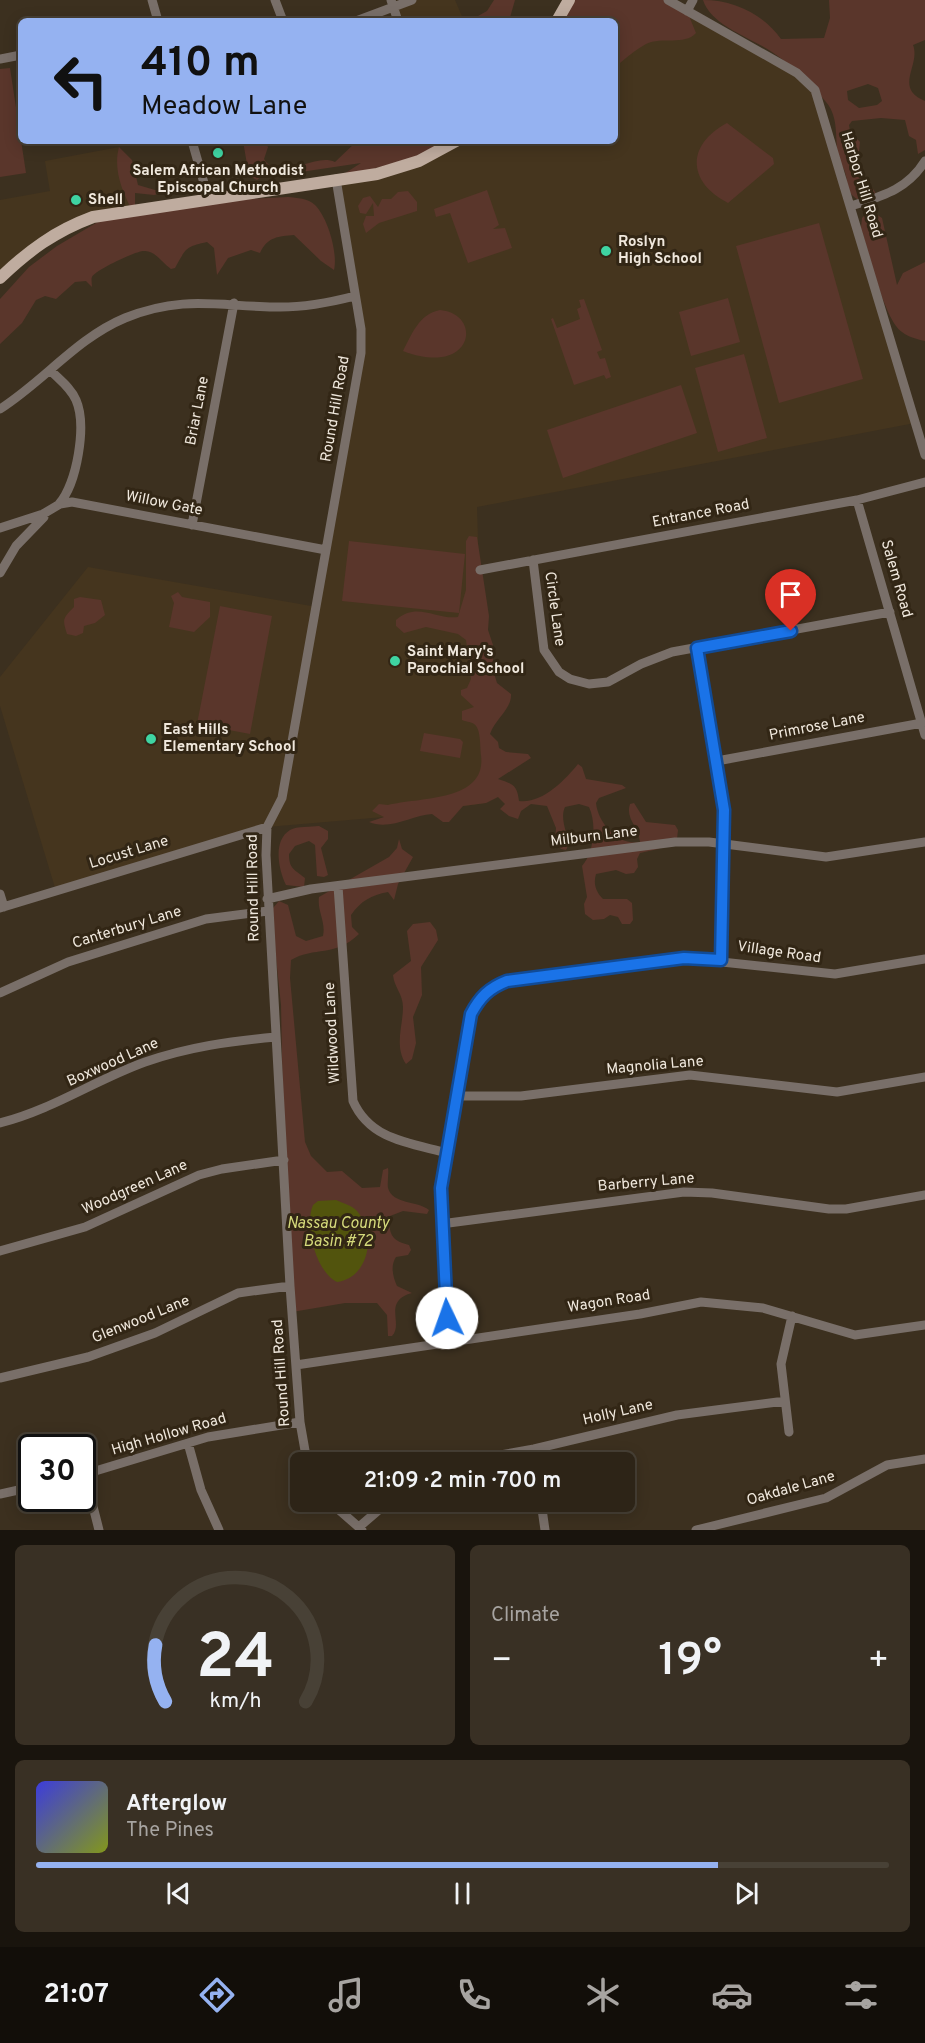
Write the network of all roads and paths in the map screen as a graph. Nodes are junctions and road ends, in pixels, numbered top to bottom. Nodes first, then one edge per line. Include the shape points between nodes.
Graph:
1 (152, 0) edge
2 (275, 0) edge
3 (412, 0) edge
4 (569, 0) edge
5 (668, 0) edge
6 (693, 0) edge
7 (392, 4) edge
8 (687, 11) junction
9 (157, 18) edge
10 (282, 18) edge
11 (362, 18) edge
12 (558, 18) edge
13 (18, 56) edge
14 (0, 59) edge
15 (193, 144) edge
16 (443, 145) edge
17 (925, 161) edge
18 (336, 179) junction
19 (208, 198) junction
20 (851, 206) junction
21 (0, 279) edge
22 (355, 296) junction
23 (234, 303) junction
24 (51, 371) junction
25 (0, 409) edge
26 (925, 455) edge
27 (925, 482) edge
28 (857, 500) junction
29 (60, 504) junction
30 (192, 525) junction
31 (0, 528) edge
32 (326, 550) junction
33 (533, 560) junction
34 (480, 570) dead end
35 (0, 573) edge
36 (890, 612) junction
37 (697, 648) junction
38 (922, 723) junction
39 (925, 735) edge
40 (717, 761) junction
41 (267, 827) junction
42 (925, 842) edge
43 (724, 844) junction
44 (338, 886) junction
45 (0, 894) edge
46 (267, 899) junction
47 (2, 908) edge
48 (268, 912) junction
49 (925, 959) edge
50 (721, 960) junction
51 (0, 993) edge
52 (276, 1037) junction
53 (925, 1077) edge
54 (458, 1095) junction
55 (0, 1123) edge
56 (447, 1153) junction
57 (284, 1160) junction
58 (925, 1196) edge
59 (441, 1224) junction
60 (0, 1251) edge
61 (290, 1286) junction
62 (792, 1316) junction
63 (925, 1325) edge
64 (448, 1341) junction
65 (296, 1365) junction
66 (0, 1378) edge
67 (785, 1401) junction
68 (300, 1422) junction
69 (789, 1432) dead end
70 (188, 1443) junction
71 (534, 1449) junction
72 (305, 1452) edge
73 (517, 1452) edge
74 (534, 1452) edge
75 (925, 1459) edge
76 (96, 1471) edge
77 (18, 1490) edge
78 (0, 1494) edge
79 (94, 1512) edge
80 (342, 1512) edge
81 (377, 1512) edge
82 (542, 1512) edge
83 (360, 1528) edge
84 (99, 1530) edge
85 (219, 1530) edge
86 (545, 1530) edge
87 (696, 1530) edge

1 - 9 street
2 - 10 street
3 - 7 street
4 - 12 main road
5 - 8 street, Harbor Hill Road
6 - 8 street
7 - 11 street
8 - 20 street, Harbor Hill Road via 773,58 812,86
13 - 14 street
15 - 19 street
16 - 18 main road via 412,164
17 - 20 street via 914,178 899,189
18 - 19 main road
18 - 22 street, Round Hill Road
19 - 21 main road via 106,214 69,225 24,255
20 - 26 street, Harbor Hill Road
22 - 23 street via 284,307
22 - 32 street, Round Hill Road via 361,353
23 - 24 street via 189,303 129,317 80,344
23 - 30 street, Briar Lane
24 - 25 street
24 - 29 street via 74,395 80,418 81,440 67,493
27 - 28 street, Entrance Road
28 - 33 street, Entrance Road
28 - 36 street, Salem Road
29 - 30 street, Willow Gate via 76,502
29 - 31 street, Willow Gate
29 - 35 street via 32,526
30 - 32 street, Willow Gate
32 - 41 street, Round Hill Road via 282,798
33 - 34 street, Entrance Road
33 - 37 street, Circle Lane via 544,650 553,667 570,679 589,684 608,682 654,658
36 - 37 street, Circle Lane
36 - 38 street, Salem Road
37 - 40 street
38 - 39 street, Salem Road
38 - 40 street, Primrose Lane
40 - 43 street
41 - 46 street, Round Hill Road
41 - 47 street, Locust Lane
42 - 43 street, Milburn Lane via 826,857
43 - 44 street, Milburn Lane via 675,842
43 - 50 street
44 - 46 street, Milburn Lane
44 - 56 street, Wildwood Lane via 353,1101 363,1120 380,1134
45 - 47 street
46 - 48 street, Round Hill Road
48 - 51 street, Canterbury Lane via 206,919 68,963
48 - 52 street, Round Hill Road
49 - 50 street, Village Road via 835,974
50 - 54 street, Village Road via 684,958 499,984 479,1000 471,1014
52 - 55 street, Boxwood Lane via 184,1050 143,1063 69,1099
52 - 57 street, Round Hill Road
53 - 54 street, Magnolia Lane via 830,1092 690,1075 521,1096
54 - 56 street, Village Road
56 - 59 street, Village Road via 441,1188
57 - 60 street, Woodgreen Lane via 199,1175 85,1227
57 - 61 street, Round Hill Road
58 - 59 street, Barberry Lane via 829,1209 684,1192
59 - 64 street, Village Road
61 - 65 street, Round Hill Road
61 - 66 street, Glenwood Lane via 238,1293 155,1333 88,1357
62 - 63 street, Wagon Road via 855,1335
62 - 64 street, Wagon Road via 755,1307 701,1302
62 - 67 street via 781,1358
64 - 65 street, Wagon Road
65 - 68 street, Round Hill Road
67 - 69 street
67 - 71 street, Holly Lane via 677,1415
68 - 70 street, High Hollow Road via 233,1431
68 - 72 street, Round Hill Road
70 - 76 street, High Hollow Road
70 - 85 street via 201,1490
71 - 73 street, Holly Lane
71 - 74 street
75 - 87 street, Oakdale Lane via 887,1465 826,1498
77 - 78 street
79 - 84 street
80 - 83 street
81 - 83 street
82 - 86 street

